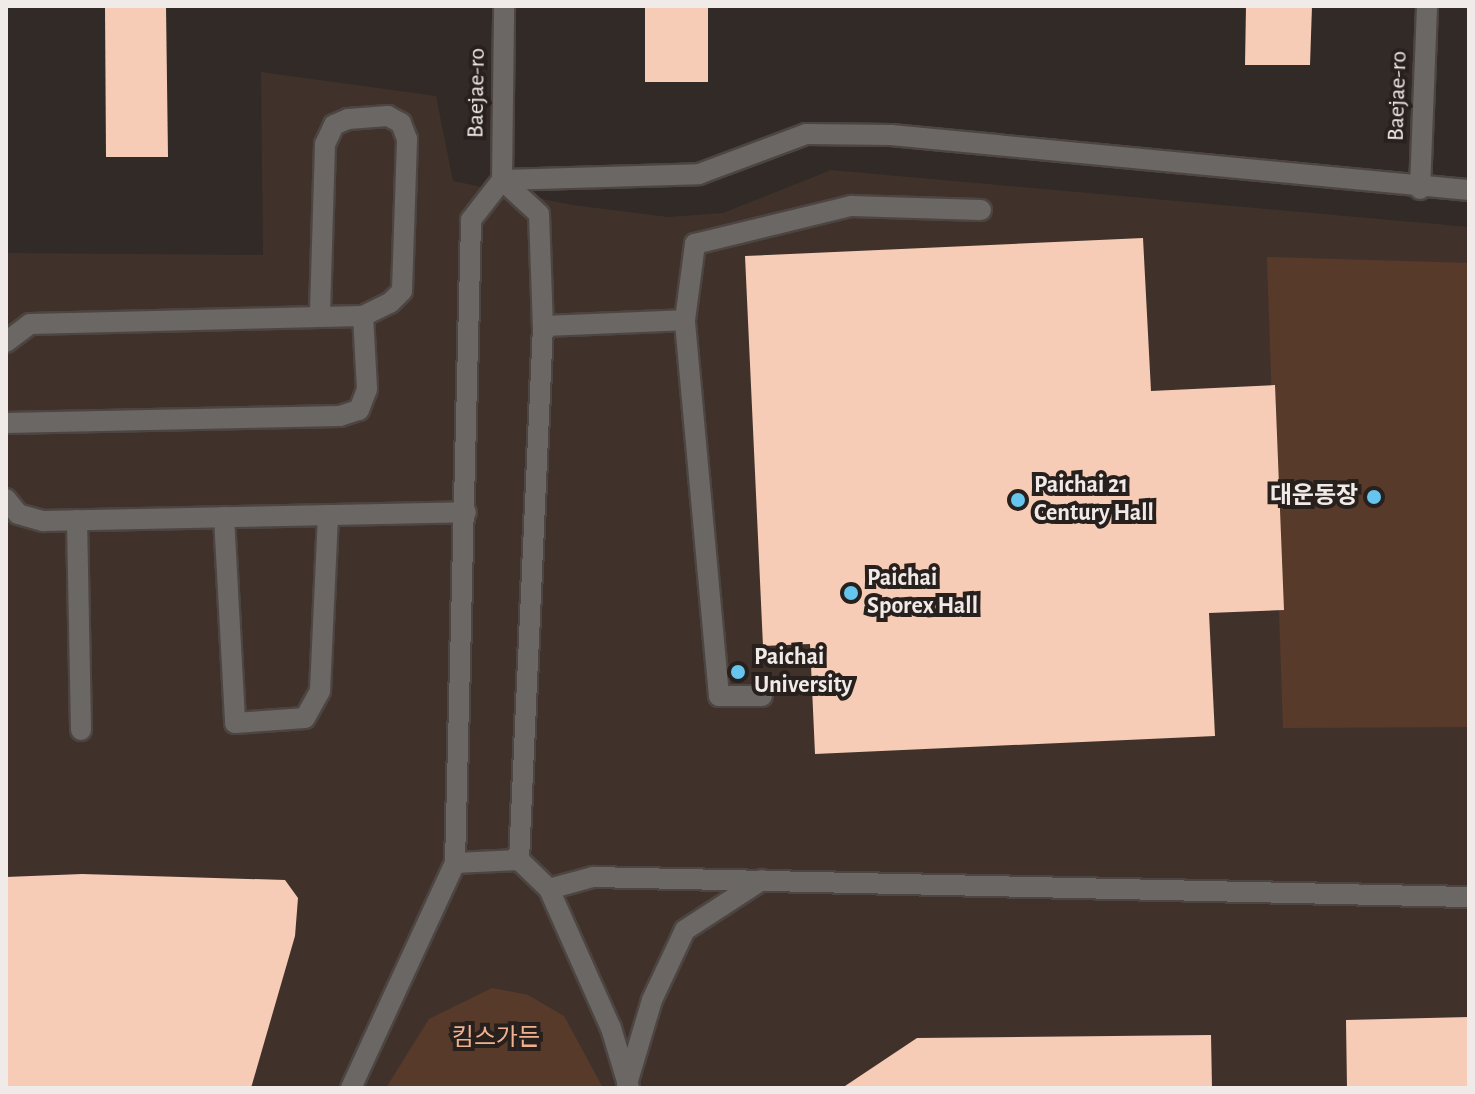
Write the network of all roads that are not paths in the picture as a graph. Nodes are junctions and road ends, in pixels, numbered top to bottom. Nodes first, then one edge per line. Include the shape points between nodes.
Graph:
1 (504, 6) edge
2 (1427, 6) edge
3 (502, 180) junction
4 (1420, 189) junction
5 (1469, 190) edge
6 (981, 210) dead end
7 (363, 316) junction
8 (320, 317) junction
9 (685, 320) junction
10 (543, 326) junction
11 (6, 342) edge
12 (6, 423) edge
13 (6, 499) edge
14 (466, 512) junction
15 (328, 515) junction
16 (224, 517) junction
17 (77, 520) junction
18 (762, 696) dead end
19 (81, 730) dead end
20 (519, 860) junction
21 (455, 863) junction
22 (763, 880) junction
23 (549, 889) junction
24 (1469, 897) edge
25 (628, 1086) edge
26 (351, 1088) edge

1 - 3 street, Baejae-ro
2 - 4 street, Baejae-ro
3 - 4 street via 699,174 806,134 891,135
3 - 10 street via 539,214
3 - 14 street via 471,220
4 - 5 street
6 - 9 street via 851,206 695,244
7 - 8 street
7 - 8 street via 402,291 407,139 401,123 388,116 334,125 325,144
7 - 12 street via 367,389 359,410 340,416
8 - 11 street via 30,324
9 - 10 street
9 - 18 street via 719,696
10 - 20 street
13 - 17 street via 18,514
14 - 15 street
14 - 21 street
15 - 16 street
15 - 16 street via 320,691 305,718 235,723
16 - 17 street
17 - 19 street
20 - 21 street
20 - 23 street
21 - 26 street
22 - 23 street via 593,877
22 - 24 street
22 - 25 street via 685,930 652,1000
23 - 25 street

